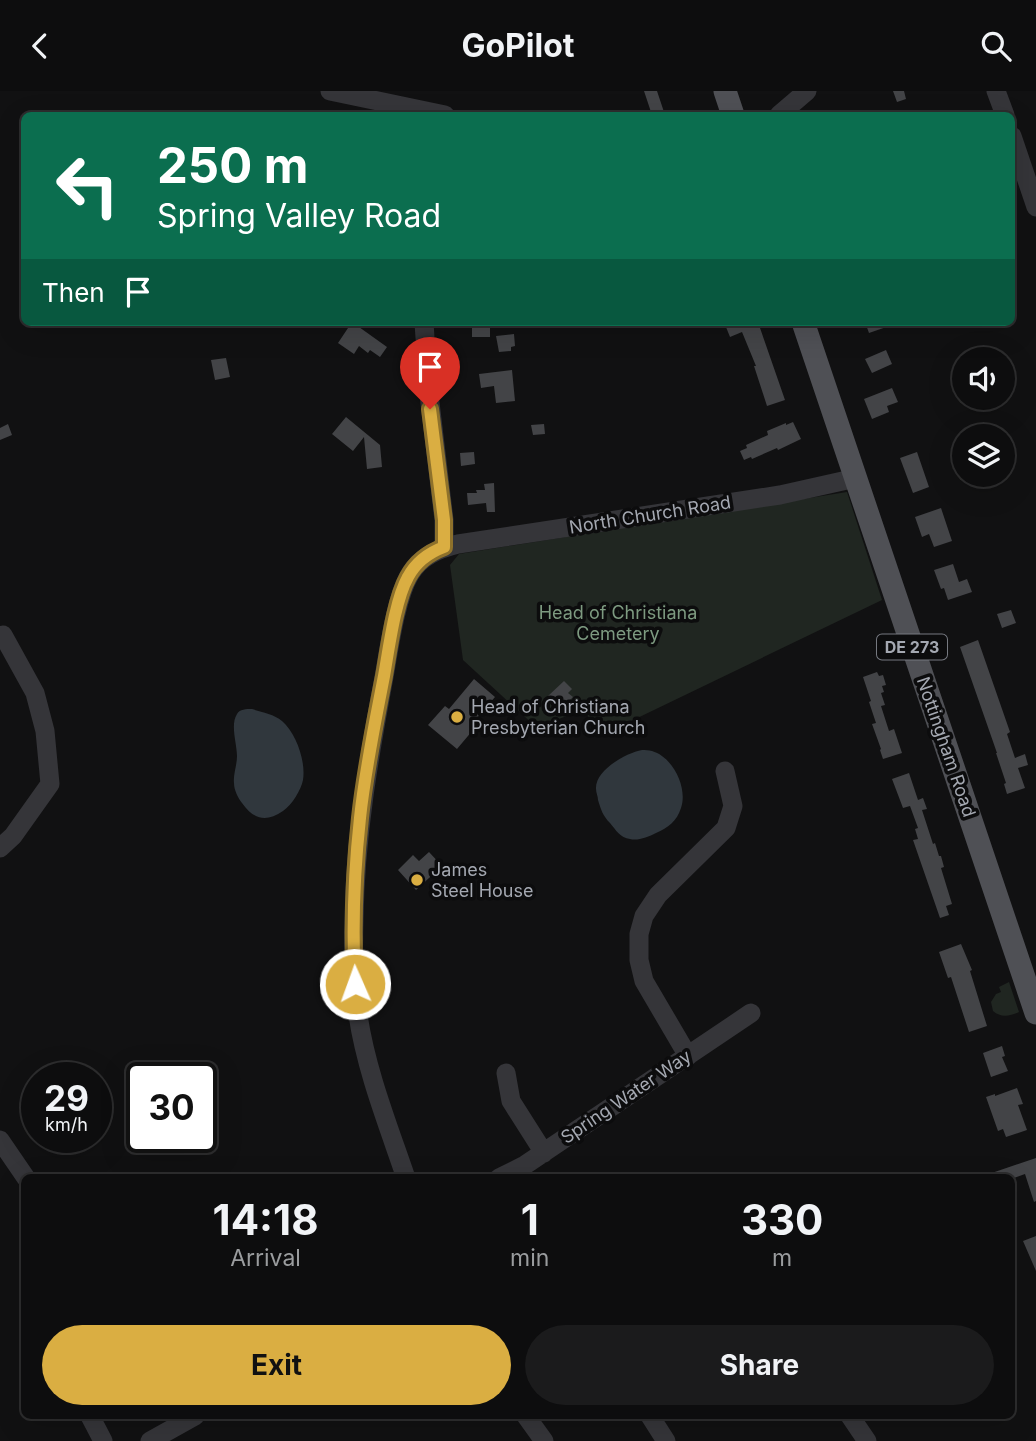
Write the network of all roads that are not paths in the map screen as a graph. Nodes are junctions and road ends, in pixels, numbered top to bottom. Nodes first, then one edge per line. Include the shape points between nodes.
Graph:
1 (330, 91) edge
2 (725, 91) edge
3 (807, 91) edge
4 (996, 91) edge
5 (431, 112) edge
6 (732, 112) edge
7 (782, 112) edge
8 (1004, 112) edge
9 (1015, 144) edge
10 (1036, 207) edge
11 (424, 326) edge
12 (804, 326) edge
13 (856, 478) junction
14 (444, 547) junction
15 (3, 635) dead end
16 (725, 771) dead end
17 (0, 848) edge
18 (751, 1013) dead end
19 (1036, 1013) edge
20 (688, 1056) junction
21 (506, 1073) dead end
22 (0, 1140) edge
23 (544, 1153) junction
24 (23, 1174) edge
25 (405, 1174) edge
26 (508, 1174) edge
27 (92, 1419) edge
28 (190, 1419) edge
29 (528, 1419) edge
30 (652, 1419) edge
31 (852, 1419) edge
32 (103, 1441) edge
33 (150, 1441) edge
34 (544, 1441) edge
35 (666, 1441) edge
36 (867, 1441) edge

1 - 5 street
2 - 6 main road
3 - 7 street
4 - 8 street
9 - 10 street
11 - 14 street
12 - 13 main road, Nottingham Road / DE 273
13 - 14 street, North Church Road via 780,495
13 - 19 main road, Nottingham Road / DE 273
14 - 25 street via 420,561 402,591 366,774 354,884 359,1024
15 - 17 street via 35,693 45,731 50,784
16 - 20 street via 733,806 726,828 658,895 639,933 644,981
18 - 20 street, Spring Water Way
20 - 23 street, Spring Water Way
21 - 23 street via 511,1101
22 - 24 street
23 - 26 street, Spring Water Way
27 - 32 street
28 - 33 street
29 - 34 street
30 - 35 street
31 - 36 street

